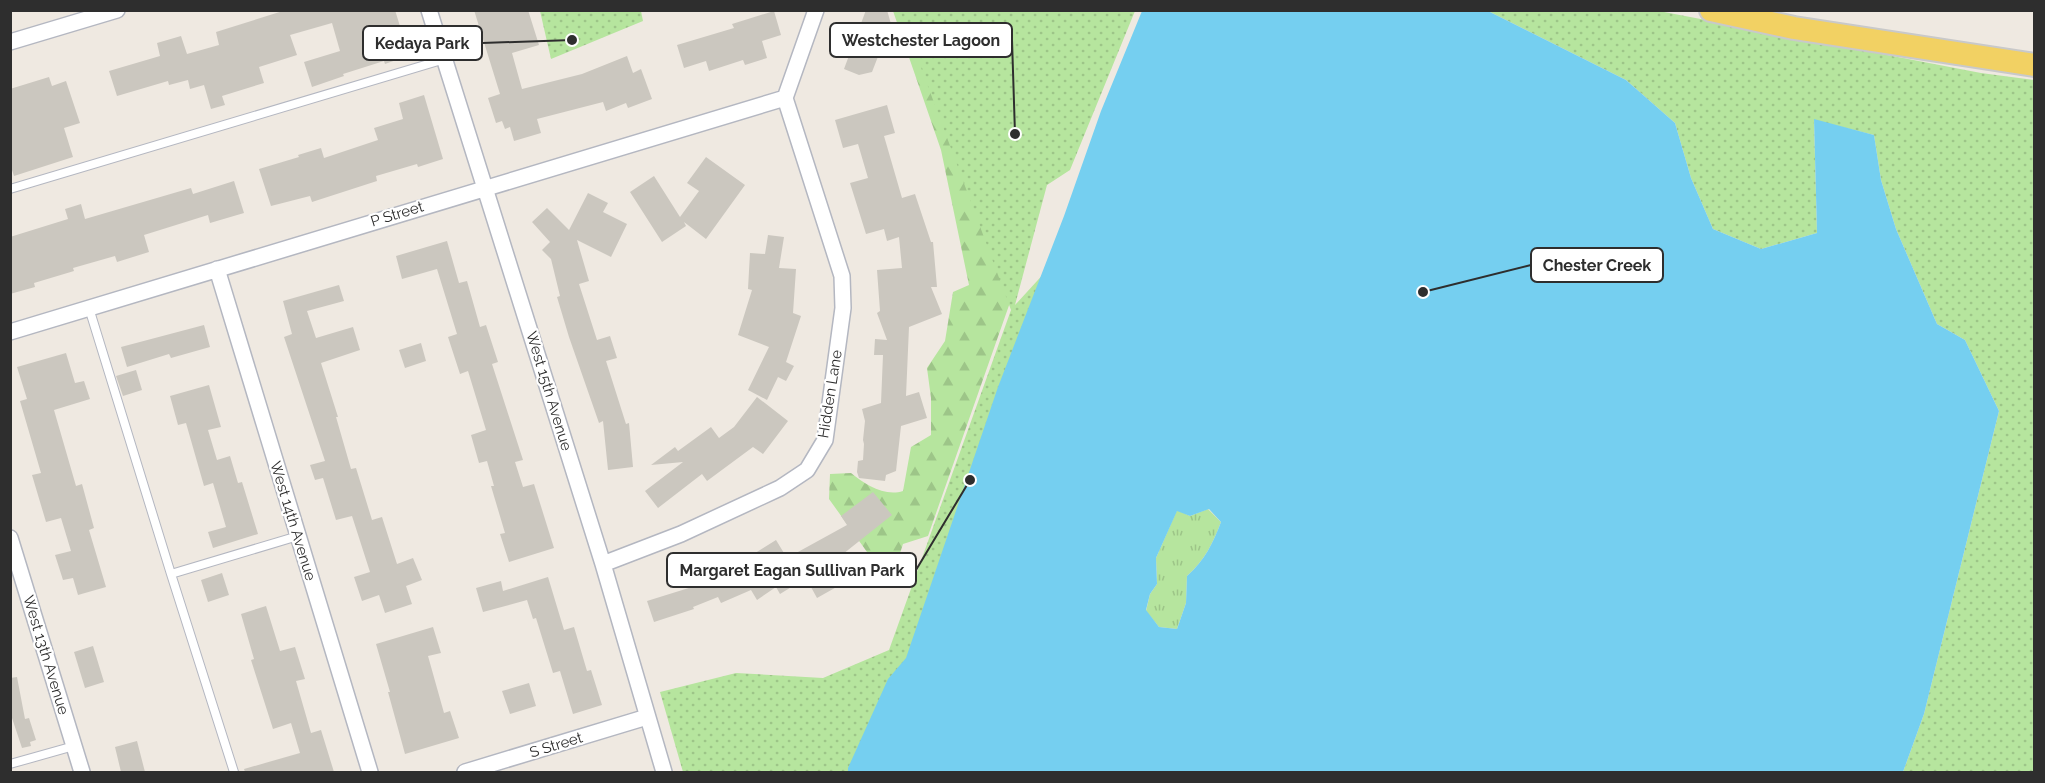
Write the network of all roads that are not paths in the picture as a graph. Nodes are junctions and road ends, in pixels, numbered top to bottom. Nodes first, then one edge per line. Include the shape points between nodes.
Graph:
1 (117, 10) edge
2 (429, 10) edge
3 (816, 10) edge
4 (1711, 10) edge
5 (10, 42) edge
6 (445, 59) junction
7 (2034, 65) edge
8 (785, 98) junction
9 (486, 187) junction
10 (10, 189) edge
11 (217, 269) junction
12 (89, 308) junction
13 (10, 332) edge
14 (298, 536) junction
15 (10, 538) edge
16 (603, 564) junction
17 (171, 574) junction
18 (647, 717) junction
19 (74, 746) junction
20 (10, 764) edge
21 (507, 766) edge
22 (82, 772) edge
23 (234, 772) edge
24 (370, 772) edge
25 (465, 772) edge
26 (664, 772) edge

1 - 5 street
2 - 6 street, West 15th Avenue
3 - 8 street
4 - 7 main road
6 - 9 street, West 15th Avenue
6 - 10 lane
8 - 9 street, P Street
8 - 16 street, Hidden Lane via 842,276 843,308 825,440 807,470 780,488 681,534
9 - 11 street, P Street
9 - 16 street, West 15th Avenue
11 - 12 street, P Street
11 - 14 street, West 14th Avenue
12 - 13 street, P Street
12 - 17 lane
14 - 17 lane
14 - 24 street, West 14th Avenue
15 - 19 street, West 13th Avenue
16 - 18 street, West 15th Avenue
17 - 23 lane
18 - 21 street, S Street
18 - 26 street, West 15th Avenue
19 - 20 lane
19 - 22 street, West 13th Avenue
21 - 25 street, S Street

